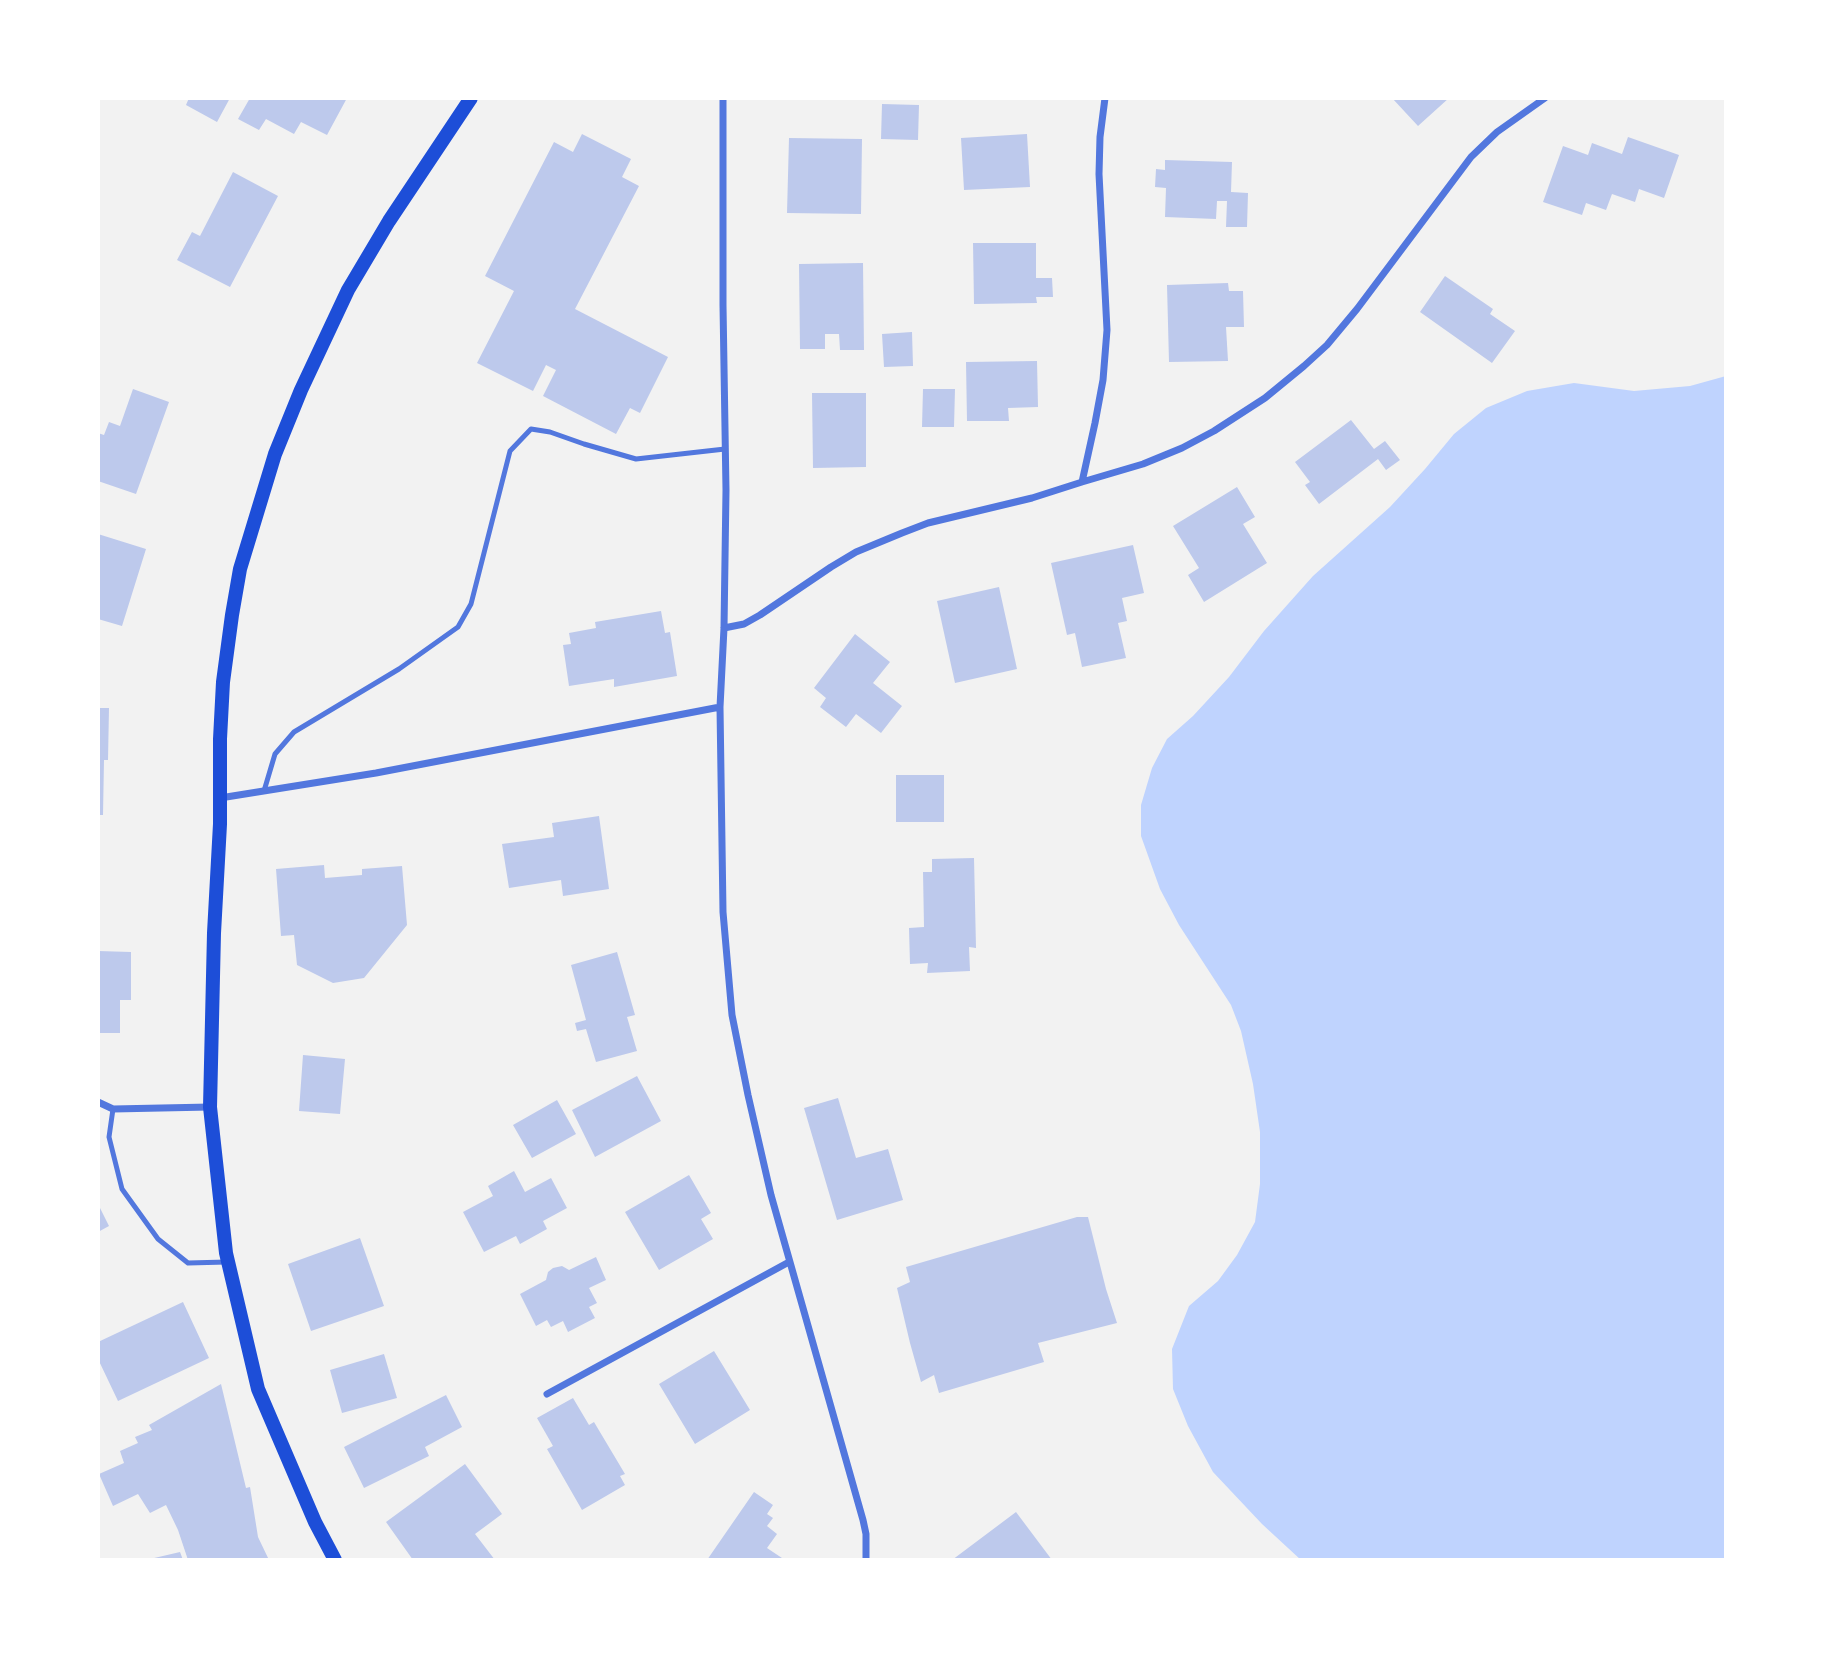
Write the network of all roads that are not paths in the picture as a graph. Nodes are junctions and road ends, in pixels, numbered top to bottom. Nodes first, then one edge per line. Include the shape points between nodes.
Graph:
1 (471, 98) edge
2 (723, 98) edge
3 (1105, 98) edge
4 (1545, 98) edge
5 (725, 449) junction
6 (1082, 482) junction
7 (724, 628) junction
8 (720, 707) junction
9 (264, 791) junction
10 (220, 799) junction
11 (98, 1102) edge
12 (210, 1107) junction
13 (113, 1109) junction
14 (228, 1262) junction
15 (789, 1262) junction
16 (547, 1394) dead end
17 (335, 1560) edge
18 (866, 1560) edge

1 - 10 main road via 348,290 275,454 240,569 232,615 223,682
2 - 5 street
3 - 6 street via 1099,174 1107,330 1099,401
4 - 6 street via 1471,157 1357,309 1304,366 1265,398 1182,448
5 - 7 street
5 - 9 lane via 636,459 531,429 510,451 471,604 458,627 399,669 294,732 275,754
6 - 7 street via 902,533 856,552 744,624
7 - 8 street
8 - 9 street
8 - 15 street via 723,912 732,1015
9 - 10 street
10 - 12 main road
11 - 13 street
12 - 13 street
12 - 14 main road
13 - 14 lane via 109,1137 122,1189 158,1239 188,1263
14 - 17 main road via 258,1389
15 - 16 street
15 - 18 street via 863,1520

